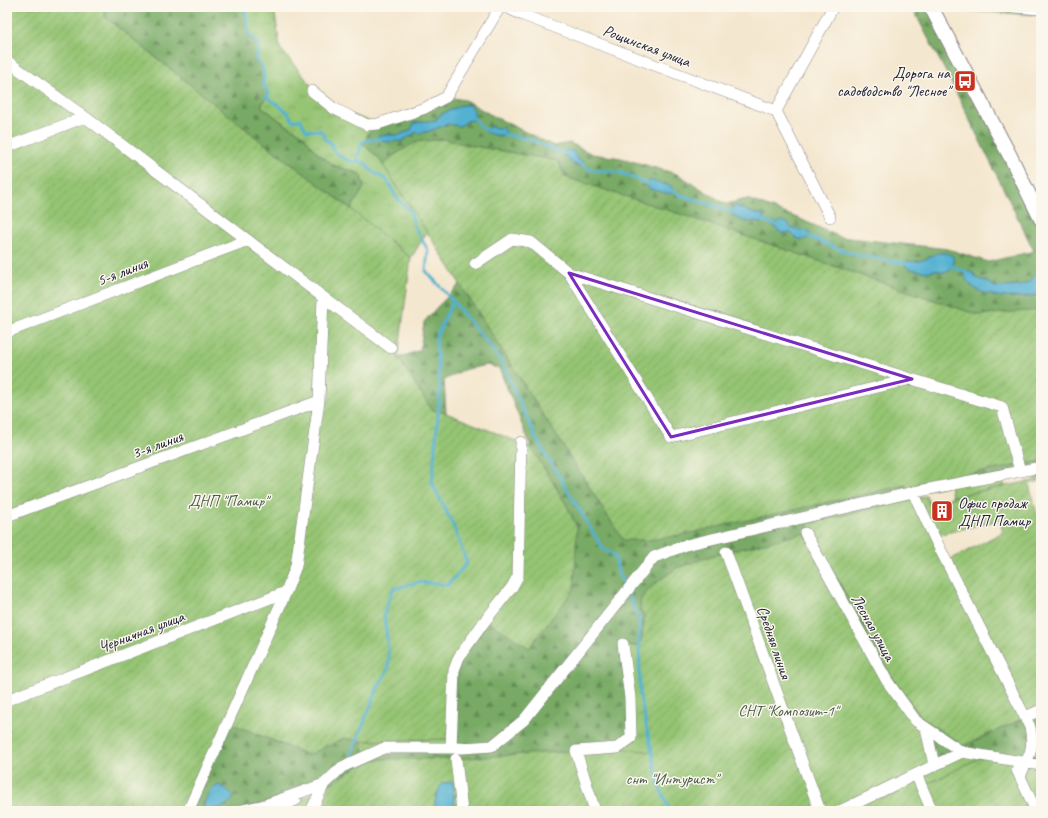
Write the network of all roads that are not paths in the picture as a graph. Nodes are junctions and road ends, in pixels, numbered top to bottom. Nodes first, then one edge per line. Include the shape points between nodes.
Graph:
1 (500, 7) edge
2 (506, 7) edge
3 (833, 7) edge
4 (931, 7) edge
5 (1013, 7) edge
6 (1037, 9) edge
7 (7, 61) edge
8 (312, 91) dead end
9 (776, 111) junction
10 (85, 118) junction
11 (7, 147) edge
12 (830, 217) dead end
13 (1041, 219) edge
14 (248, 240) junction
15 (475, 264) dead end
16 (569, 273) junction
17 (323, 297) junction
18 (7, 332) edge
19 (390, 348) dead end
20 (912, 379) junction
21 (319, 401) junction
22 (522, 442) dead end
23 (1041, 467) edge
24 (1020, 471) junction
25 (912, 492) junction
26 (7, 516) edge
27 (805, 533) dead end
28 (726, 552) dead end
29 (286, 592) junction
30 (623, 644) dead end
31 (7, 700) edge
32 (1041, 710) edge
33 (1025, 718) junction
34 (926, 728) junction
35 (451, 748) junction
36 (962, 752) junction
37 (456, 759) dead end
38 (1012, 761) junction
39 (1025, 763) junction
40 (934, 765) junction
41 (1041, 765) edge
42 (916, 774) junction
43 (1020, 777) junction
44 (323, 786) junction
45 (188, 811) edge
46 (238, 811) edge
47 (272, 811) edge
48 (311, 811) edge
49 (462, 811) edge
50 (595, 811) edge
51 (820, 811) edge
52 (840, 811) edge
53 (932, 811) edge
54 (1036, 811) edge

1 - 8 street via 446,97 425,108 378,124 367,125 333,108
2 - 9 street, Рощинская улица
3 - 9 street
4 - 13 street
5 - 6 street
7 - 10 street
9 - 12 street
10 - 11 street
10 - 14 street
14 - 17 street
14 - 18 street, 5-я линия
15 - 16 street via 512,239 531,242
16 - 20 street
16 - 20 street via 671,437
17 - 19 street
17 - 21 street
20 - 24 street via 1002,407
21 - 26 street, 3-я линия
21 - 29 street via 296,566
22 - 35 street via 518,576 459,657 454,670
23 - 24 street
24 - 25 street
25 - 33 street
25 - 35 street via 686,545 654,556 524,720 492,746
27 - 34 street, Лесная улица via 887,681 916,721
28 - 51 street, Средняя линия
29 - 31 street, Черничная улица
29 - 45 street
30 - 50 street via 630,698 631,738 617,748 576,751
32 - 33 street
33 - 39 street via 1032,734 1032,747 1031,755
34 - 36 street, Лесная улица
34 - 40 street
35 - 44 street via 384,748 342,768
36 - 38 street
36 - 40 street
37 - 49 street
38 - 39 street
38 - 43 street
39 - 41 street
39 - 43 street
40 - 42 street
42 - 52 street
42 - 53 street
43 - 54 street
44 - 46 street
44 - 47 street
44 - 48 street

